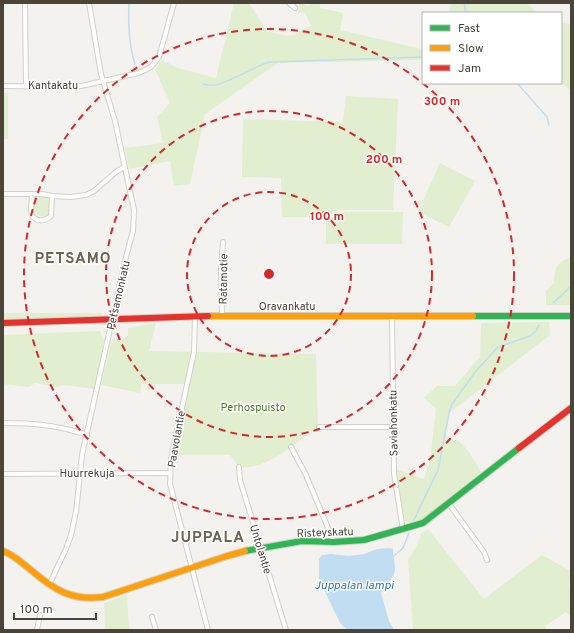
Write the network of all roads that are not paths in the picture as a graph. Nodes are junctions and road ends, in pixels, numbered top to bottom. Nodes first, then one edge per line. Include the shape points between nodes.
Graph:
1 (25, 3) edge
2 (89, 3) edge
3 (174, 3) edge
4 (289, 3) edge
5 (295, 8) dead end
6 (103, 81) junction
7 (3, 86) edge
8 (26, 86) junction
9 (124, 168) junction
10 (3, 194) edge
11 (32, 194) junction
12 (52, 196) junction
13 (223, 242) dead end
14 (222, 316) junction
15 (392, 316) junction
16 (571, 316) edge
17 (195, 317) junction
18 (112, 320) junction
19 (3, 323) edge
20 (571, 408) edge
21 (3, 424) edge
22 (319, 427) dead end
23 (393, 427) junction
24 (87, 434) junction
25 (291, 447) dead end
26 (239, 467) dead end
27 (81, 473) junction
28 (170, 473) junction
29 (3, 474) edge
30 (449, 504) junction
31 (403, 530) junction
32 (334, 542) junction
33 (260, 549) junction
34 (3, 551) edge
35 (487, 560) dead end
36 (192, 568) junction
37 (49, 585) junction
38 (40, 616) dead end
39 (152, 617) dead end
40 (36, 630) edge
41 (156, 630) edge
42 (208, 630) edge
43 (286, 630) edge

1 - 8 street
2 - 6 street, Petsamonkatu
3 - 6 street, Kantakatu via 157,62 139,73
4 - 5 street
6 - 8 street, Kantakatu via 69,87
6 - 9 street, Petsamonkatu via 115,120
7 - 8 street, Kantakatu
9 - 12 street via 86,195
9 - 18 street, Petsamonkatu via 133,205 133,231
10 - 11 street
11 - 12 street
11 - 12 street via 31,212 33,217 39,220 51,216
13 - 14 street, Ratamotie
14 - 15 street, Oravankatu
14 - 17 street, Oravankatu
15 - 16 street, Oravankatu
15 - 23 street, Saviahonkatu
17 - 18 street, Oravankatu
17 - 28 street, Paavolantie via 194,352 175,437
18 - 19 street, Oravankatu
18 - 24 street, Petsamonkatu
20 - 30 street, Risteyskatu
21 - 24 street via 50,425
22 - 23 street
23 - 31 street, Saviahonkatu via 394,473
24 - 27 street, Petsamonkatu
25 - 32 street via 306,475
26 - 33 street, Untolantie via 240,480
27 - 28 street, Huurrekuja
27 - 29 street, Huurrekuja
27 - 37 street, Petsamonkatu via 71,535
28 - 36 street, Paavolantie via 172,495
30 - 31 street, Risteyskatu via 423,522
30 - 35 street via 484,552
31 - 32 street, Risteyskatu via 364,540
32 - 33 street, Risteyskatu via 302,541
33 - 36 street, Risteyskatu via 227,556
33 - 43 street, Untolantie
34 - 37 street, Risteyskatu via 18,559
36 - 37 street, Risteyskatu via 95,599 69,595
36 - 42 street, Paavolantie
38 - 40 street
39 - 41 street

